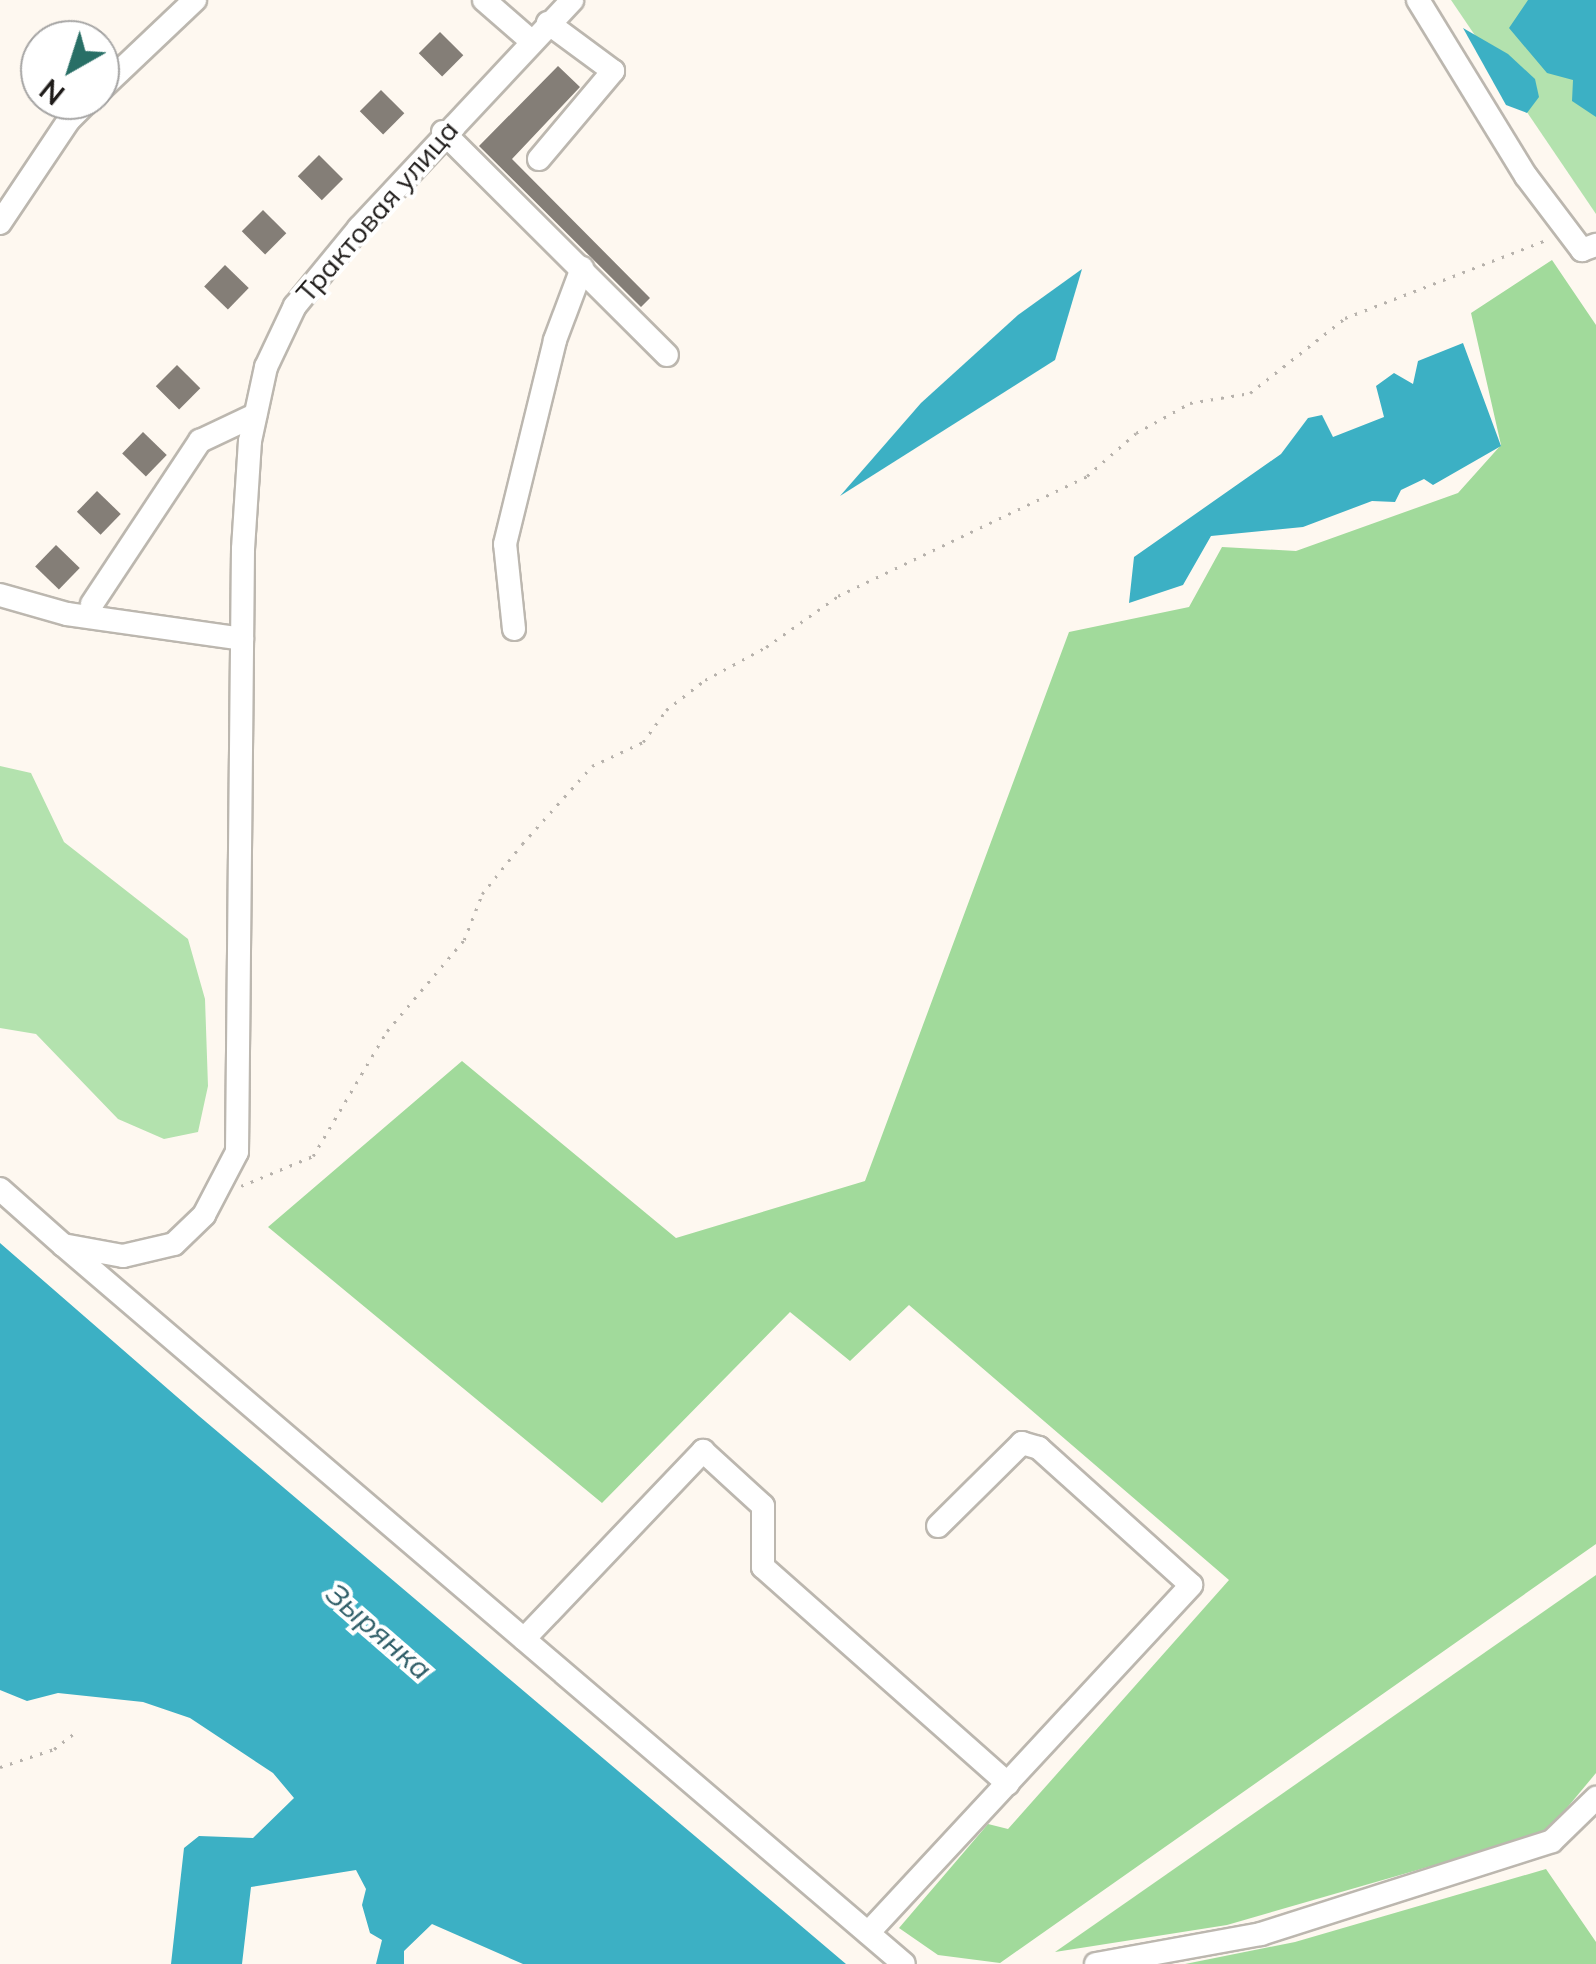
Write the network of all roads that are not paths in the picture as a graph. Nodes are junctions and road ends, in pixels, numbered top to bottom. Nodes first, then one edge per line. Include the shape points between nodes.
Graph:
1 (195, 0) edge
2 (484, 0) edge
3 (572, 0) edge
4 (1418, 0) edge
5 (548, 23) junction
6 (530, 40) junction
7 (120, 71) edge
8 (69, 120) edge
9 (443, 132) junction
10 (539, 159) dead end
11 (0, 223) edge
12 (1592, 255) edge
13 (582, 268) junction
14 (666, 355) dead end
15 (256, 415) junction
16 (0, 595) edge
17 (92, 604) dead end
18 (514, 630) dead end
19 (242, 639) junction
20 (0, 1189) edge
21 (63, 1245) junction
22 (938, 1526) dead end
23 (524, 1639) junction
24 (1008, 1784) junction
25 (1596, 1798) edge
26 (868, 1933) junction
27 (904, 1964) edge
28 (1096, 1964) edge

1 - 7 street
2 - 6 street
3 - 5 street, Трактовая улица
4 - 12 street via 1566,230
5 - 6 street, Трактовая улица
5 - 10 street via 612,72
6 - 9 street, Трактовая улица
8 - 11 street
9 - 13 street
9 - 15 street, Трактовая улица via 295,306 266,367
13 - 14 street
13 - 18 street via 555,340 505,544
15 - 17 street via 200,441
15 - 19 street, Трактовая улица via 245,500
16 - 19 street via 67,614
19 - 21 street, Трактовая улица via 238,1152 204,1215 174,1244 123,1256
20 - 21 street
21 - 23 street
22 - 24 street via 1022,1443 1038,1448 1190,1584
23 - 24 street via 703,1451 762,1506 764,1567
23 - 26 street
24 - 26 street
25 - 28 street via 1552,1841 1261,1934
26 - 27 street

